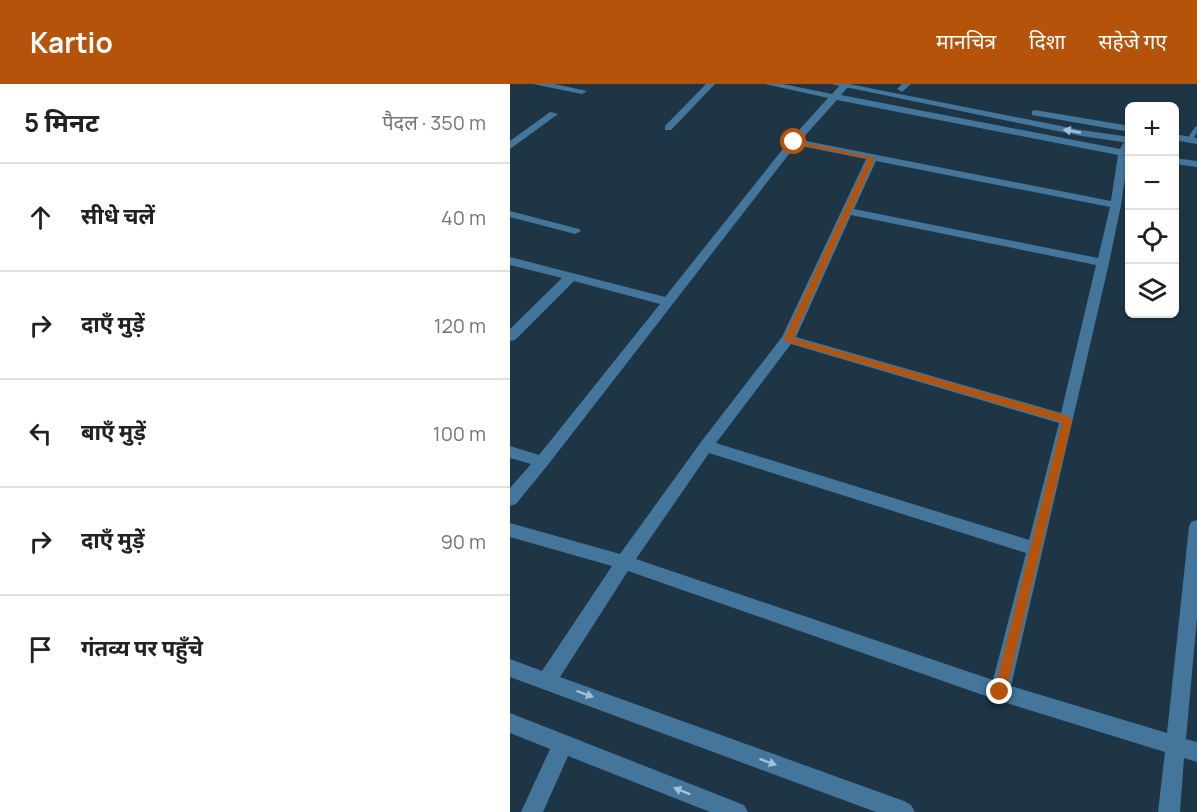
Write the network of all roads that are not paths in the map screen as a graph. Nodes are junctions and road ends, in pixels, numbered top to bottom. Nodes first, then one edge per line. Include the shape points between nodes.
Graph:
1 (537, 84) edge
2 (590, 84) edge
3 (711, 84) edge
4 (769, 84) edge
5 (875, 84) edge
6 (905, 87) edge
7 (838, 89) edge
8 (554, 114) dead end
9 (668, 128) dead end
10 (1125, 128) edge
11 (1197, 128) edge
12 (1179, 138) edge
13 (1194, 140) edge
14 (794, 142) junction
15 (510, 146) edge
16 (1125, 146) edge
17 (1179, 147) edge
18 (1197, 149) edge
19 (1126, 156) edge
20 (872, 158) junction
21 (1179, 162) edge
22 (1197, 164) edge
23 (1116, 205) junction
24 (848, 211) junction
25 (510, 214) edge
26 (575, 231) dead end
27 (510, 261) edge
28 (1103, 263) junction
29 (571, 277) junction
30 (669, 302) junction
31 (510, 337) edge
32 (788, 339) junction
33 (1067, 420) junction
34 (706, 446) junction
35 (510, 452) edge
36 (542, 462) junction
37 (510, 499) edge
38 (1197, 527) edge
39 (510, 530) edge
40 (1035, 549) junction
41 (624, 562) junction
42 (510, 668) edge
43 (547, 680) junction
44 (1000, 692) junction
45 (510, 723) edge
46 (563, 743) junction
47 (1176, 746) junction
48 (1197, 752) edge
49 (532, 812) edge
50 (737, 812) edge
51 (904, 812) edge
52 (1169, 812) edge

1 - 2 street via 580,93
3 - 9 street
4 - 7 street
5 - 6 street
6 -> 10 street
7 - 14 street
7 - 16 street
8 - 15 street
11 - 13 lane
12 - 13 street
14 - 20 street
14 - 30 street
17 - 18 street
19 - 23 street
20 - 23 street
20 - 24 street
21 - 22 street
23 - 28 street
24 - 28 street
24 - 32 street
25 - 26 street
27 - 29 street
28 - 33 street
29 - 30 street
29 - 31 street
30 - 36 street
32 - 33 street
32 - 34 street
33 - 40 street
34 - 40 street
34 - 41 street
35 - 36 street
36 - 37 street
38 - 47 street
39 - 41 street
40 - 44 street
41 - 43 street
41 - 44 street
42 - 43 street
43 -> 51 street
44 - 47 street
45 - 46 street
46 - 49 street
50 -> 46 street
47 - 48 street
47 - 52 street

